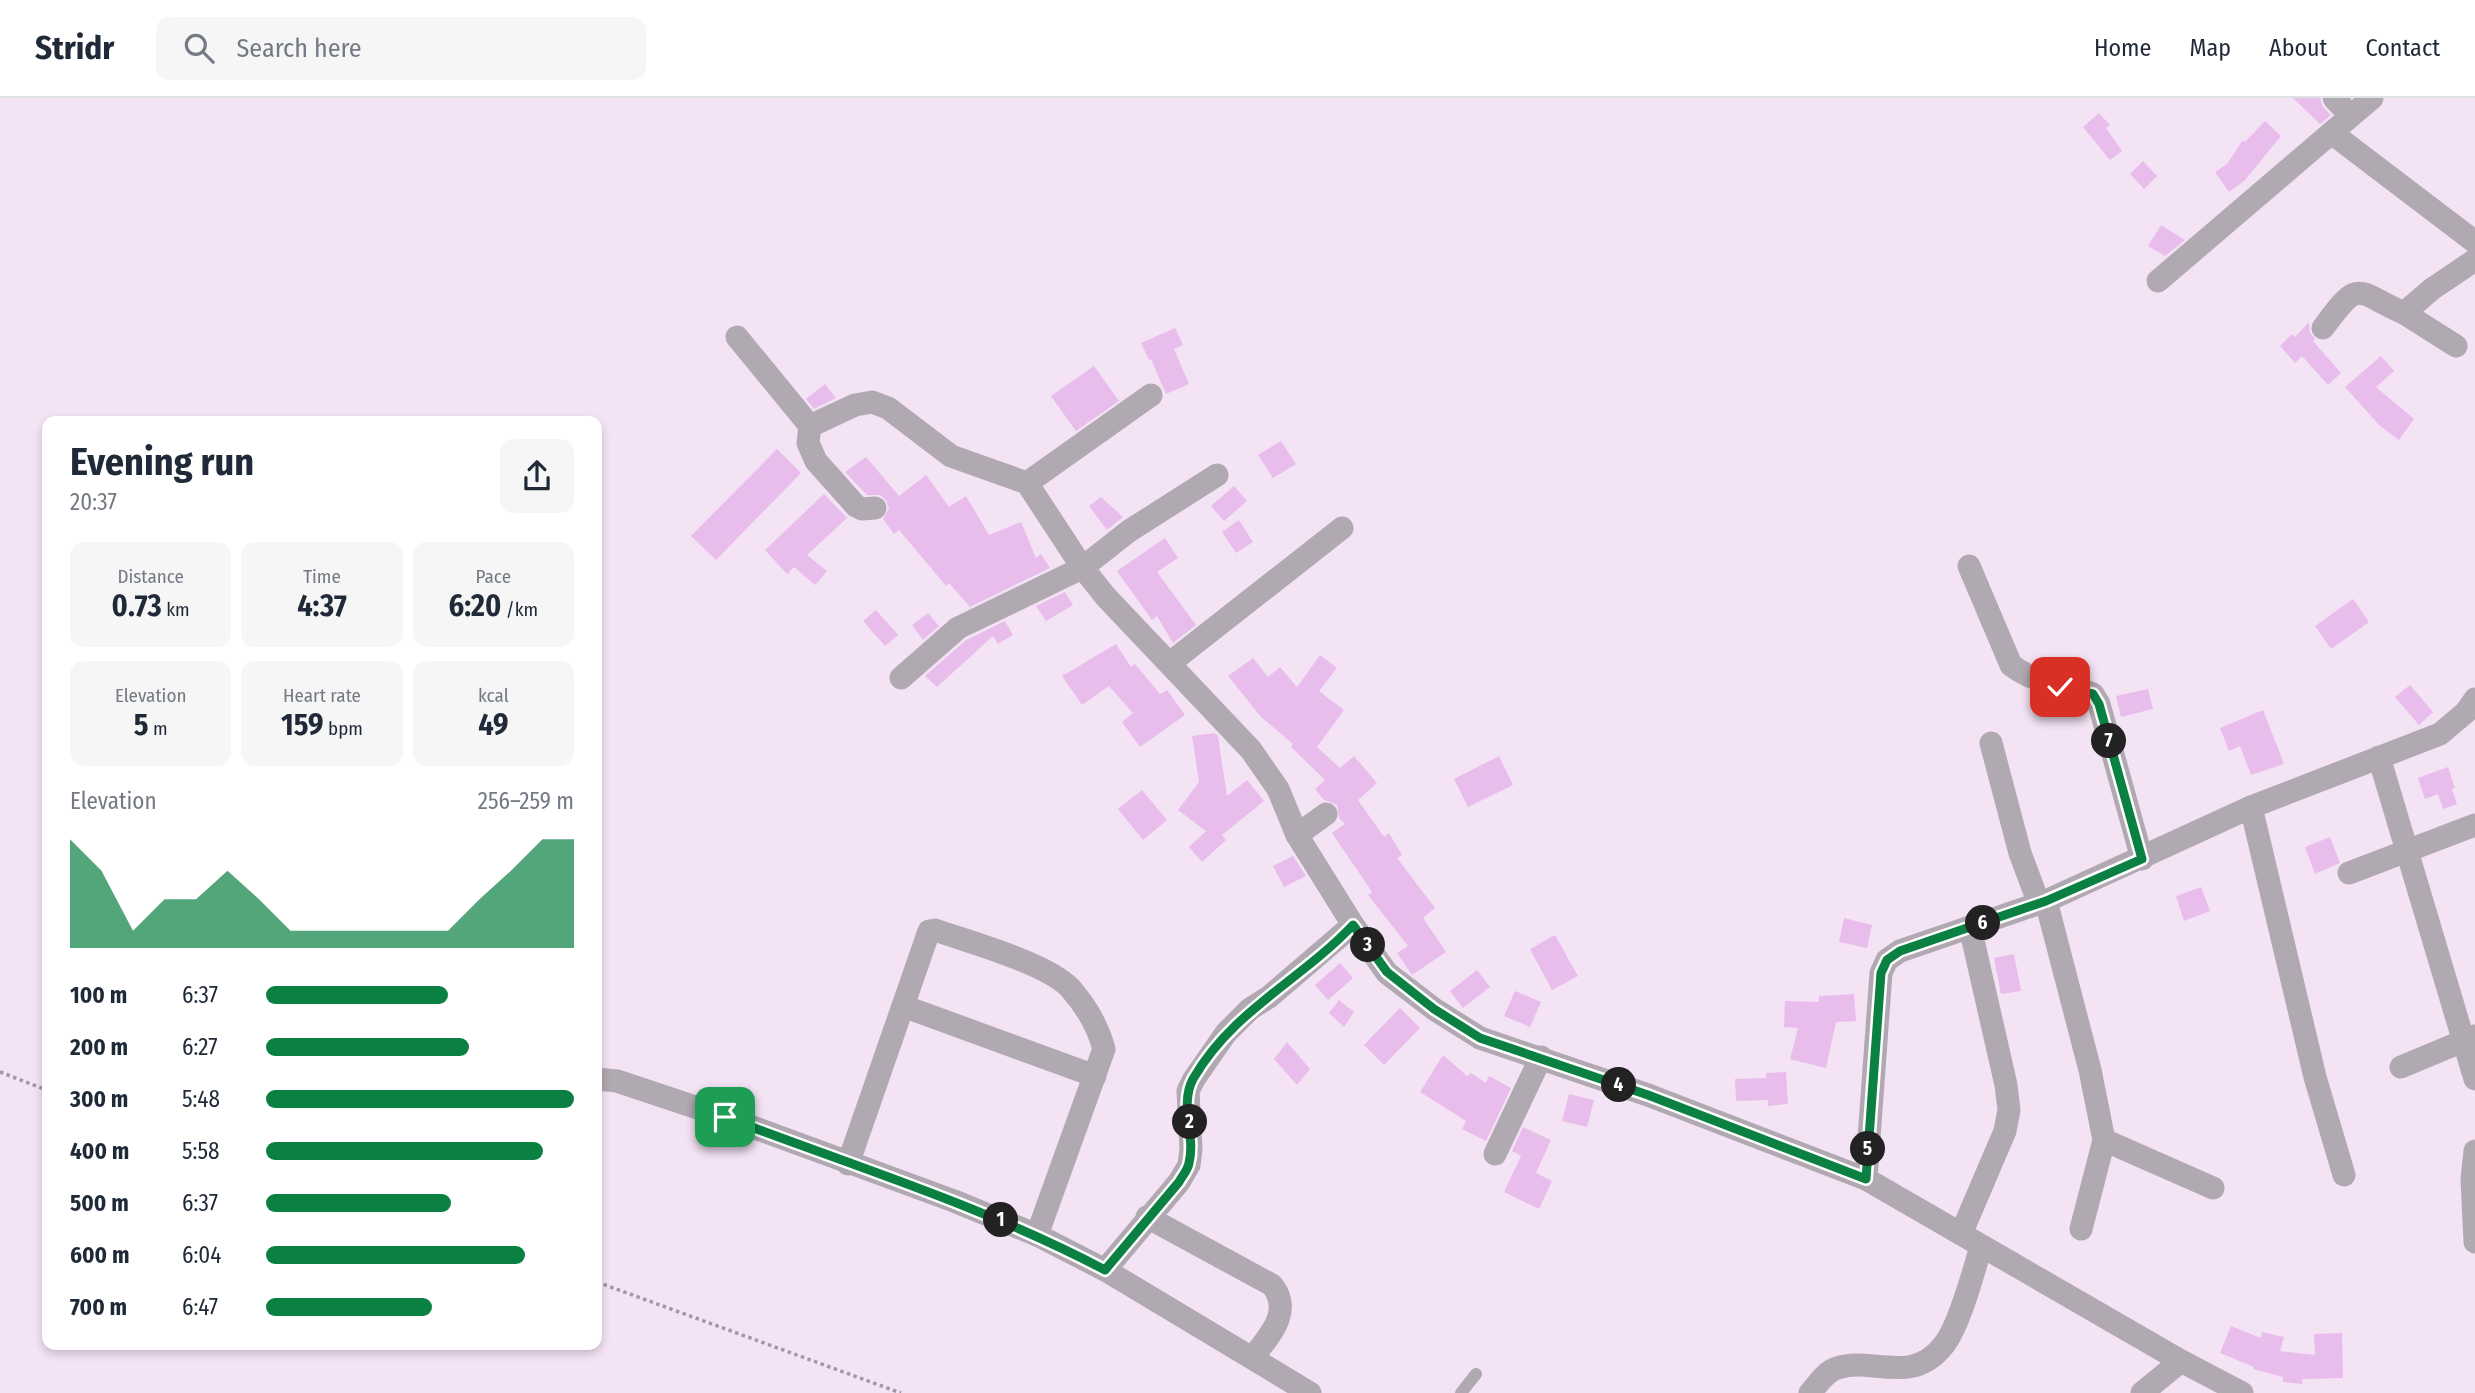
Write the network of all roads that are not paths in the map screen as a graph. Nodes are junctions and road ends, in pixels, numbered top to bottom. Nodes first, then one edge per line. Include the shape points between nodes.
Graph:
1 (2334, 98) edge
2 (2372, 98) edge
3 (2350, 115) junction
4 (2333, 134) junction
5 (2475, 242) edge
6 (2475, 260) edge
7 (2158, 281) dead end
8 (2404, 313) junction
9 (2323, 328) dead end
10 (737, 337) dead end
11 (2456, 346) dead end
12 (1151, 395) dead end
13 (810, 426) junction
14 (1217, 475) dead end
15 (1027, 483) junction
16 (875, 508) dead end
17 (1342, 528) dead end
18 (1969, 566) dead end
19 (1082, 567) junction
20 (1170, 663) junction
21 (901, 678) dead end
22 (2475, 699) edge
23 (1991, 743) dead end
24 (2379, 757) junction
25 (2251, 807) junction
26 (1326, 814) dead end
27 (2475, 825) edge
28 (1297, 835) junction
29 (2406, 849) junction
30 (2142, 859) junction
31 (2349, 873) dead end
32 (2043, 902) junction
33 (1353, 925) junction
34 (1970, 927) junction
35 (903, 1006) junction
36 (2469, 1039) edge
37 (1541, 1057) junction
38 (2401, 1067) dead end
39 (1095, 1076) junction
40 (2475, 1079) edge
41 (602, 1080) edge
42 (2104, 1140) junction
43 (2475, 1152) edge
44 (1495, 1154) dead end
45 (848, 1164) junction
46 (2344, 1175) dead end
47 (1866, 1179) junction
48 (2213, 1188) dead end
49 (1147, 1217) junction
50 (2081, 1229) dead end
51 (1961, 1234) junction
52 (1037, 1235) junction
53 (2475, 1242) edge
54 (1981, 1246) junction
55 (1105, 1270) junction
56 (1254, 1357) junction
57 (2181, 1361) junction
58 (1476, 1374) dead end
59 (1310, 1393) edge
60 (1461, 1393) edge
61 (1810, 1393) edge
62 (2142, 1393) edge
63 (2242, 1393) edge

1 - 3 street
2 - 3 street
3 - 4 street
4 - 5 street
4 - 7 street
6 - 8 street
8 - 9 street via 2366,292 2357,293 2348,297
8 - 11 street
10 - 13 street
12 - 15 street
13 - 15 street via 872,402 888,408 951,456
13 - 16 street via 808,443 816,461 856,506
14 - 19 street
15 - 19 street
17 - 20 street
18 - 30 street via 2011,665 2043,682 2093,694 2099,704
19 - 20 street
19 - 21 street via 958,628
20 - 28 street via 1251,750 1278,789
22 - 24 street via 2440,734
23 - 32 street via 2020,853
24 - 25 street
24 - 29 street
25 - 30 street
25 - 46 street via 2315,1077
26 - 28 street
27 - 29 street
28 - 33 street
29 - 31 street
29 - 36 street
30 - 32 street
32 - 34 street
32 - 42 street via 2090,1070
33 - 37 street via 1387,972 1434,1009 1480,1038
33 - 49 street via 1226,1033 1188,1091 1189,1165
34 - 47 street via 1900,951 1887,960 1881,973
34 - 51 street via 2009,1111 2005,1131
35 - 39 street
35 - 39 street via 929,931 935,930 1040,969 1068,987 1098,1027 1104,1049
35 - 45 street
36 - 38 street
36 - 40 street
37 - 44 street
37 - 47 street
39 - 52 street
41 - 45 street via 677,1101
42 - 48 street
42 - 50 street
43 - 53 street
45 - 52 street
47 - 51 street
49 - 55 street
49 - 56 street via 1278,1292 1281,1311 1277,1325
51 - 54 street
52 - 55 street
54 - 57 street
54 - 61 street via 1944,1345 1930,1358 1901,1369 1836,1369
55 - 56 street via 1204,1332
56 - 59 street
57 - 62 street
57 - 63 street
58 - 60 lane

